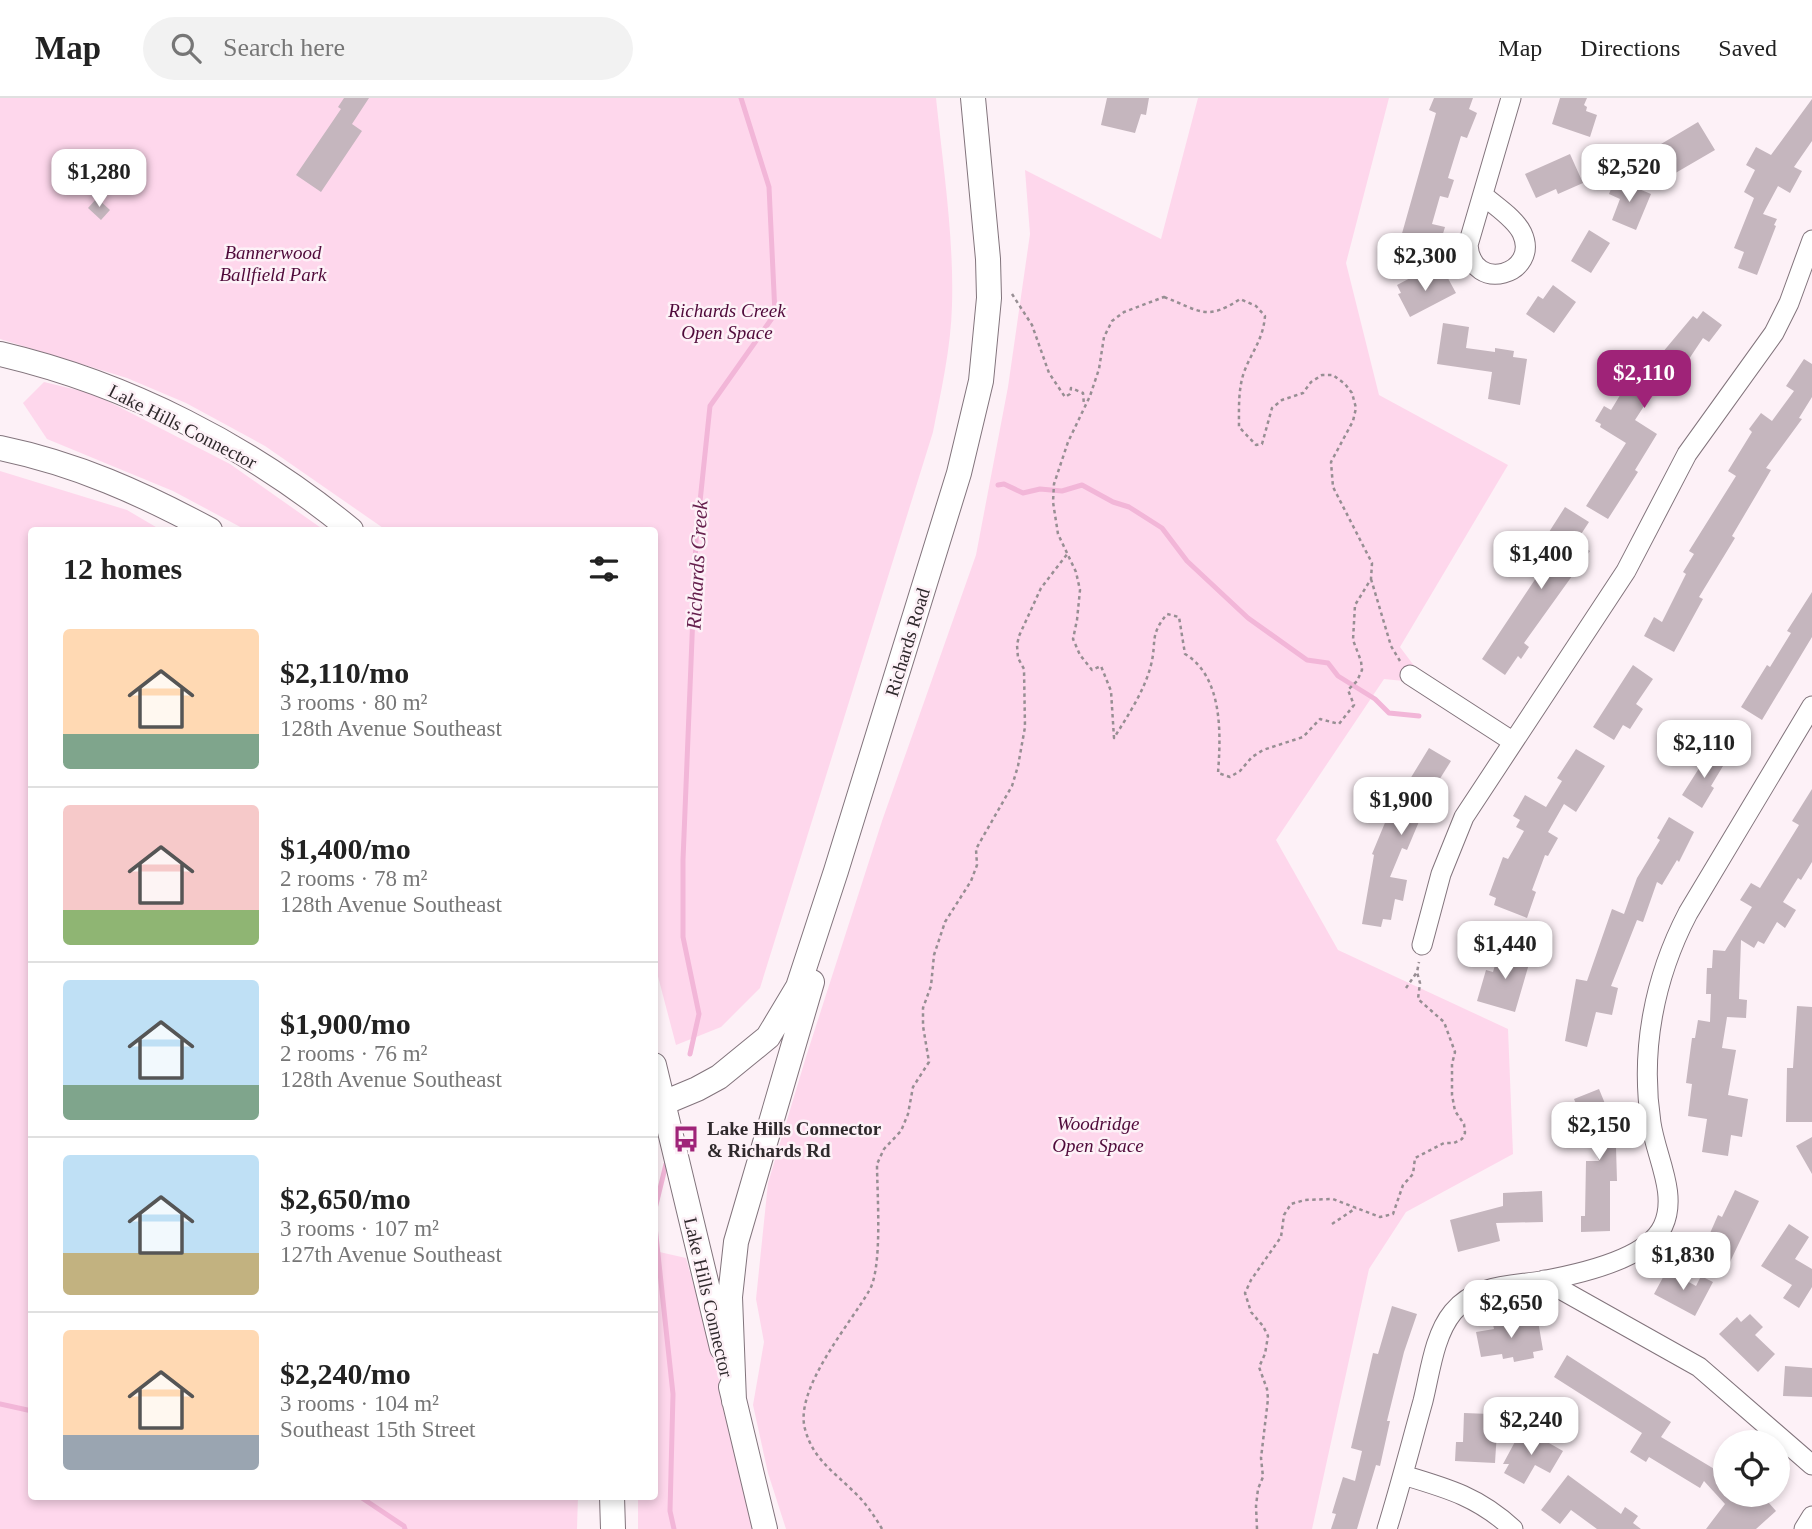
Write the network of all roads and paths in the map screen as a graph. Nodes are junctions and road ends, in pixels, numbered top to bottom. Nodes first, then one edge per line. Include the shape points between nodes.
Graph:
1 (973, 98) edge
2 (1511, 98) edge
3 (1483, 195) dead end
4 (1812, 240) edge
5 (1012, 293) dead end
6 (0, 354) edge
7 (1084, 405) junction
8 (0, 448) edge
9 (204, 527) edge
10 (347, 527) edge
11 (1068, 553) junction
12 (1371, 579) junction
13 (1410, 675) joint
14 (1812, 706) edge
15 (1512, 741) junction
16 (836, 871) junction
17 (1422, 945) joint
18 (1417, 972) junction
19 (1406, 988) dead end
20 (659, 1105) edge
21 (1356, 1208) junction
22 (1332, 1224) dead end
23 (1545, 1280) junction
24 (734, 1401) junction
25 (1812, 1465) edge
26 (1403, 1475) junction
27 (612, 1500) edge
28 (1812, 1516) edge
29 (613, 1529) edge
30 (765, 1529) edge
31 (882, 1529) edge
32 (1257, 1529) edge
33 (1387, 1529) edge
34 (1513, 1529) edge
35 (1804, 1529) edge

1 - 16 main road, Richards Road via 988,259 981,381 959,473
2 - 3 street
4 - 15 street via 1774,333 1687,454 1626,571
5 - 7 path via 1032,325 1049,373 1065,397 1071,388 1083,393
6 - 10 main road, Lake Hills Connector via 139,399 260,464
7 - 11 path via 1054,484 1052,502 1058,534
7 - 12 path via 1099,369 1104,337 1112,321 1124,312 1164,297 1201,313 1224,310 1240,299 1256,306 1265,316 1264,327 1243,374 1239,427 1256,445 1262,444 1272,408 1282,400 1303,393 1322,375 1333,374 1345,384 1356,408 1331,462 1333,487 1372,563
8 - 9 main road via 58,461 123,486
11 - 12 path via 1080,590 1073,639 1092,670 1101,666 1111,691 1114,738 1133,709 1151,665 1155,628 1167,614 1179,617 1185,654 1204,672 1216,703 1218,773 1230,777 1263,750 1303,737 1320,719 1339,724 1354,705 1348,690 1362,670 1353,640 1354,605
11 - 31 path via 1041,588 1017,645 1024,669 1025,727 1015,776 976,849 971,881 945,922 923,1008 929,1062 913,1087 901,1131 877,1164 877,1264 871,1289 832,1345 804,1414 804,1427 825,1467 853,1491
12 - 13 path via 1391,646
13 - 15 street
14 - 23 street via 1688,913 1659,986 1647,1076 1651,1124 1669,1198 1662,1229 1639,1252
15 - 17 street via 1452,842
16 - 20 main road, Richards Road via 798,987 768,1037 719,1077
16 - 24 main road via 810,992 736,1241 730,1297
17 - 18 path
18 - 19 path
18 - 21 path via 1418,999 1444,1022 1455,1052 1452,1095 1465,1133 1462,1139 1415,1158 1413,1174 1403,1185 1393,1214 1380,1217
20 - 24 main road, Lake Hills Connector
21 - 22 path
21 - 32 path via 1333,1199 1291,1204 1284,1215 1281,1237 1245,1293 1251,1312 1268,1336 1259,1367 1268,1399
23 - 25 street via 1699,1367
23 - 26 street via 1487,1289 1452,1313 1436,1349
24 - 30 main road, Lake Hills Connector
26 - 33 street
26 - 34 street via 1481,1503
27 - 29 main road
28 - 35 street

